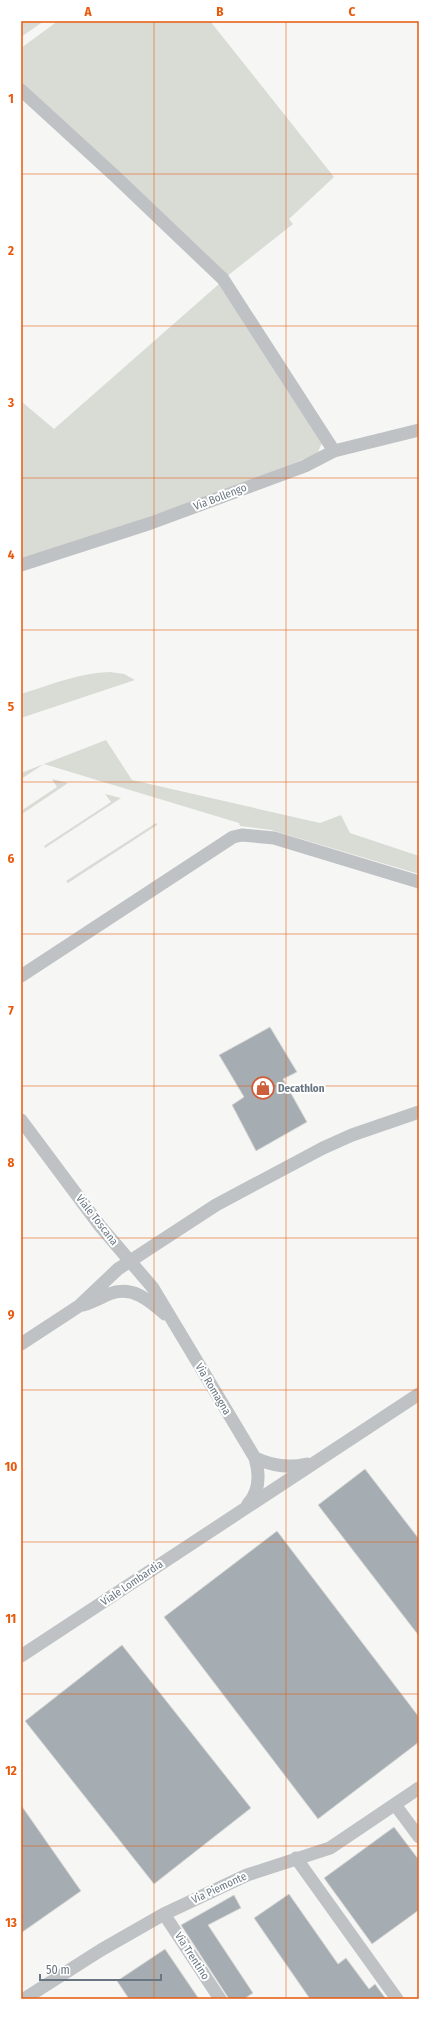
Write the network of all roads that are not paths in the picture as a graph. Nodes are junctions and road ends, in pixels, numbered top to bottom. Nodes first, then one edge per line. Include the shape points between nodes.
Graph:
1 (21, 90) edge
2 (419, 430) edge
3 (334, 451) junction
4 (21, 565) edge
5 (419, 882) edge
6 (21, 976) edge
7 (419, 1112) edge
8 (21, 1120) edge
9 (131, 1260) junction
10 (79, 1306) junction
11 (171, 1320) junction
12 (21, 1344) edge
13 (419, 1394) edge
14 (255, 1458) junction
15 (314, 1463) junction
16 (242, 1509) junction
17 (21, 1656) edge
18 (419, 1788) edge
19 (396, 1806) junction
20 (419, 1837) edge
21 (296, 1858) junction
22 (164, 1914) junction
23 (24, 1999) edge
24 (220, 1999) edge
25 (397, 1999) edge

1 - 3 street via 222,279
2 - 3 street, Via Bollengo
3 - 4 street, Via Bollengo via 305,466 151,523
5 - 6 street via 274,838 242,835 233,837
7 - 9 street via 323,1148 216,1205
8 - 9 street, Viale Toscana via 100,1226
9 - 10 street
9 - 11 street, Viale Toscana via 153,1288
10 - 11 street via 119,1291 127,1291 139,1294
10 - 12 street
11 - 14 street, Via Romagna
13 - 15 street
14 - 15 street via 272,1465 293,1467
14 - 16 street, Via Romagna via 259,1482 254,1497
15 - 16 street
16 - 17 street, Viale Lombardia
18 - 19 street, Via Piemonte
19 - 20 street
19 - 21 street, Via Piemonte via 330,1848
21 - 22 street, Via Piemonte via 247,1875
21 - 25 street
22 - 23 street, Via Piemonte
22 - 24 street, Via Trentino

